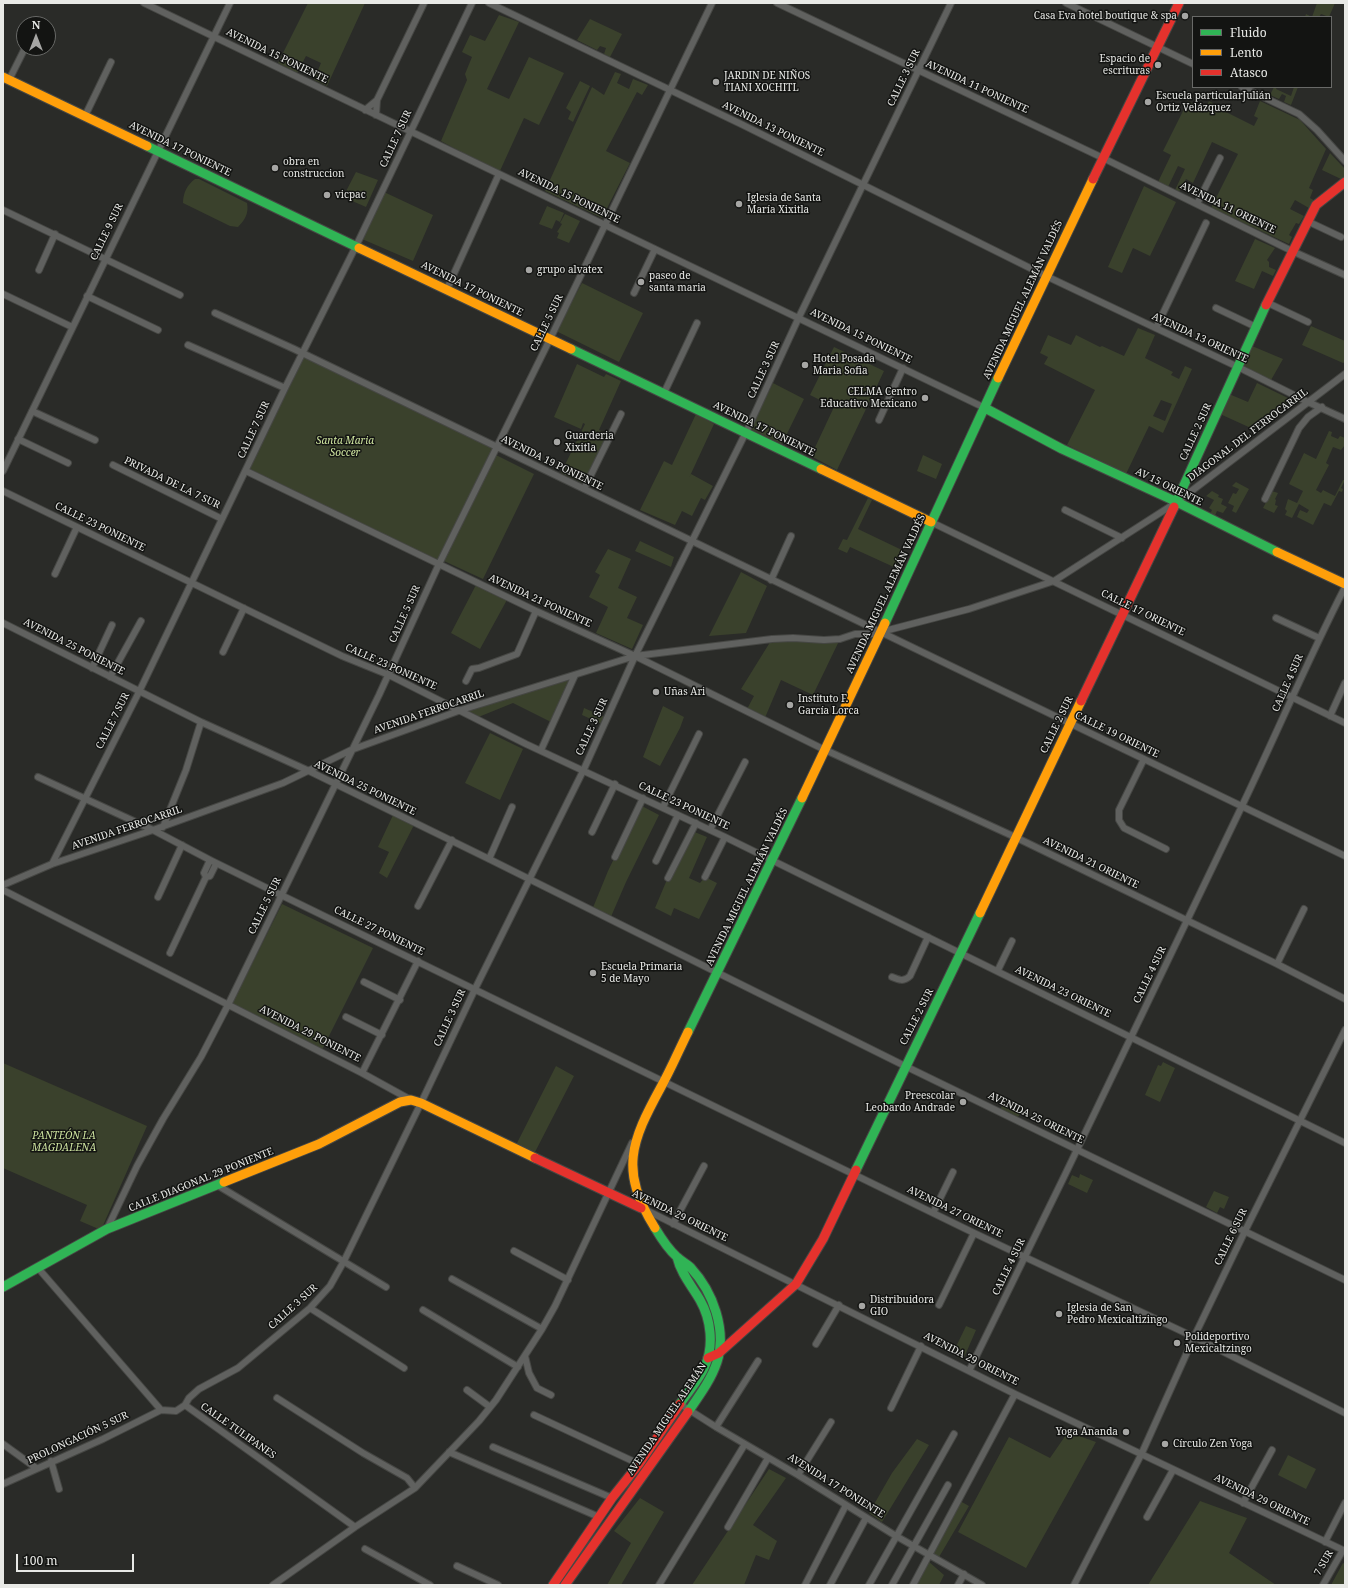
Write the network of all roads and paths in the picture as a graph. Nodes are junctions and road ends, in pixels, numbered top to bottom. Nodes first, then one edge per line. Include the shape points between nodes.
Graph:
1 (144, 3) edge
2 (230, 3) edge
3 (424, 3) edge
4 (472, 3) edge
5 (489, 3) edge
6 (712, 3) edge
7 (777, 3) edge
8 (951, 3) edge
9 (1066, 3) edge
10 (1179, 3) edge
11 (214, 36) junction
12 (1157, 47) junction
13 (21, 56) edge
14 (111, 62) dead end
15 (1192, 64) edge
16 (919, 71) junction
17 (6, 78) edge
18 (1244, 88) edge
19 (670, 91) junction
20 (376, 100) junction
21 (365, 110) junction
22 (376, 115) junction
23 (85, 116) junction
24 (410, 131) junction
25 (158, 151) junction
26 (1103, 158) junction
27 (1220, 158) dead end
28 (1345, 161) edge
29 (499, 174) junction
30 (1345, 182) edge
31 (863, 185) junction
32 (1197, 204) junction
33 (3, 210) edge
34 (1307, 221) junction
35 (1206, 223) dead end
36 (605, 225) junction
37 (55, 234) junction
38 (1341, 237) dead end
39 (356, 246) junction
40 (655, 249) junction
41 (1292, 251) junction
42 (105, 258) junction
43 (39, 270) dead end
44 (1345, 275) edge
45 (1046, 276) junction
46 (447, 289) junction
47 (634, 293) dead end
48 (3, 294) edge
49 (180, 295) dead end
50 (87, 296) junction
51 (1268, 303) junction
52 (1216, 308) dead end
53 (215, 312) dead end
54 (799, 317) junction
55 (1308, 322) dead end
56 (697, 323) dead end
57 (72, 327) junction
58 (1256, 327) junction
59 (1156, 328) junction
60 (158, 330) dead end
61 (550, 339) junction
62 (188, 344) dead end
63 (302, 353) junction
64 (1238, 367) junction
65 (903, 368) junction
66 (1345, 374) edge
67 (285, 388) junction
68 (664, 393) junction
69 (1308, 402) junction
70 (985, 408) junction
71 (1322, 408) junction
72 (32, 411) junction
73 (622, 414) dead end
74 (1345, 419) edge
75 (879, 420) dead end
76 (745, 432) junction
77 (18, 439) junction
78 (95, 440) dead end
79 (496, 447) junction
80 (68, 463) dead end
81 (113, 465) dead end
82 (3, 471) edge
83 (246, 472) junction
84 (584, 489) junction
85 (3, 491) edge
86 (1266, 499) dead end
87 (1176, 502) junction
88 (1065, 510) dead end
89 (222, 519) junction
90 (932, 522) junction
91 (77, 527) junction
92 (791, 536) dead end
93 (1122, 538) junction
94 (692, 542) junction
95 (439, 564) junction
96 (55, 574) dead end
97 (771, 580) junction
98 (1054, 581) junction
99 (192, 583) junction
100 (1345, 586) edge
101 (244, 608) junction
102 (536, 611) junction
103 (1122, 614) junction
104 (1276, 618) dead end
105 (141, 621) dead end
106 (3, 623) edge
107 (112, 625) dead end
108 (879, 632) junction
109 (1319, 638) junction
110 (223, 652) dead end
111 (635, 656) junction
112 (92, 668) junction
113 (389, 675) junction
114 (574, 675) junction
115 (110, 677) junction
116 (466, 681) dead end
117 (1345, 683) edge
118 (139, 692) junction
119 (1293, 698) junction
120 (461, 710) junction
121 (1330, 716) junction
122 (201, 722) junction
123 (1070, 723) junction
124 (1345, 723) edge
125 (699, 734) dead end
126 (351, 750) junction
127 (541, 750) junction
128 (825, 751) junction
129 (1144, 759) junction
130 (745, 762) dead end
131 (584, 769) junction
132 (309, 771) junction
133 (38, 777) dead end
134 (615, 784) junction
135 (335, 785) junction
136 (643, 798) junction
137 (84, 799) junction
138 (1242, 806) junction
139 (512, 807) dead end
140 (663, 807) junction
141 (678, 815) junction
142 (696, 823) junction
143 (163, 827) junction
144 (153, 830) junction
145 (710, 830) junction
146 (592, 832) dead end
147 (725, 837) junction
148 (1015, 837) junction
149 (452, 840) junction
150 (182, 845) junction
151 (1166, 849) dead end
152 (1345, 856) edge
153 (489, 858) junction
154 (616, 858) dead end
155 (210, 860) junction
156 (772, 860) junction
157 (656, 861) dead end
158 (52, 864) junction
159 (216, 864) junction
160 (206, 877) junction
161 (705, 877) dead end
162 (668, 878) dead end
163 (529, 879) junction
164 (3, 885) edge
165 (3, 890) edge
166 (281, 895) junction
167 (158, 897) dead end
168 (418, 906) dead end
169 (1304, 909) dead end
170 (1187, 921) junction
171 (928, 937) junction
172 (1012, 941) dead end
173 (961, 952) junction
174 (170, 953) dead end
175 (418, 961) junction
176 (1277, 964) junction
177 (998, 970) junction
178 (718, 973) junction
179 (892, 977) dead end
180 (364, 982) dead end
181 (475, 989) junction
182 (1345, 999) edge
183 (400, 1000) junction
184 (228, 1005) junction
185 (346, 1017) dead end
186 (1345, 1030) edge
187 (382, 1035) junction
188 (1131, 1036) junction
189 (905, 1066) junction
190 (362, 1073) junction
191 (664, 1082) junction
192 (411, 1100) junction
193 (421, 1103) junction
194 (1300, 1120) junction
195 (638, 1133) junction
196 (1345, 1143) edge
197 (1078, 1149) junction
198 (704, 1166) dead end
199 (953, 1172) dead end
200 (853, 1174) junction
201 (217, 1185) junction
202 (608, 1192) junction
203 (641, 1208) junction
204 (933, 1213) junction
205 (673, 1224) junction
206 (108, 1229) junction
207 (1245, 1231) junction
208 (974, 1233) junction
209 (514, 1251) dead end
210 (677, 1257) junction
211 (1025, 1258) junction
212 (344, 1261) junction
213 (38, 1268) junction
214 (452, 1279) dead end
215 (568, 1280) junction
216 (1345, 1280) edge
217 (796, 1284) junction
218 (3, 1287) edge
219 (386, 1287) dead end
220 (839, 1305) junction
221 (939, 1305) dead end
222 (310, 1308) junction
223 (423, 1310) dead end
224 (542, 1329) junction
225 (1194, 1337) junction
226 (816, 1344) dead end
227 (921, 1346) junction
228 (719, 1353) junction
229 (525, 1356) junction
230 (708, 1358) junction
231 (758, 1361) dead end
232 (518, 1367) junction
233 (404, 1368) dead end
234 (969, 1371) junction
235 (467, 1390) dead end
236 (1015, 1394) junction
237 (551, 1395) dead end
238 (277, 1398) dead end
239 (680, 1404) junction
240 (185, 1405) junction
241 (490, 1407) junction
242 (891, 1408) dead end
243 (161, 1410) junction
244 (688, 1410) junction
245 (1345, 1413) edge
246 (534, 1415) dead end
247 (831, 1422) dead end
248 (716, 1428) junction
249 (954, 1434) dead end
250 (3, 1444) edge
251 (745, 1444) junction
252 (493, 1447) dead end
253 (1272, 1450) dead end
254 (449, 1452) junction
255 (1141, 1455) junction
256 (768, 1458) junction
257 (51, 1461) junction
258 (639, 1464) junction
259 (36, 1468) junction
260 (1173, 1470) junction
261 (798, 1475) junction
262 (3, 1484) edge
263 (948, 1486) dead end
264 (415, 1488) junction
265 (59, 1489) dead end
266 (612, 1498) junction
267 (1244, 1503) junction
268 (1345, 1503) edge
269 (846, 1505) junction
270 (599, 1517) junction
271 (1147, 1517) dead end
272 (866, 1518) junction
273 (355, 1527) junction
274 (728, 1527) dead end
275 (896, 1536) junction
276 (1325, 1542) junction
277 (914, 1546) junction
278 (365, 1549) dead end
279 (1344, 1551) edge
280 (928, 1555) junction
281 (457, 1566) dead end
282 (964, 1574) junction
283 (273, 1585) edge
284 (430, 1585) edge
285 (498, 1585) edge
286 (553, 1585) edge
287 (565, 1585) edge
288 (659, 1585) edge
289 (805, 1585) edge
290 (830, 1585) edge
291 (870, 1585) edge
292 (892, 1585) edge
293 (913, 1585) edge
294 (958, 1585) edge
295 (982, 1585) edge
296 (1074, 1585) edge
297 (1323, 1585) edge

1 - 11 street, AVENIDA 15 PONIENTE
2 - 11 street, CALLE 9 SUR
3 - 20 street
4 - 24 street, CALLE 7 SUR
5 - 19 street, AVENIDA 13 PONIENTE
6 - 19 street, CALLE 5 SUR
7 - 16 street, AVENIDA 11 PONIENTE
8 - 16 street, CALLE 3 SUR
9 - 12 street
10 - 12 main road, AVENIDA MIGUEL ALEMÁN VALDÉS
11 - 21 street, AVENIDA 15 PONIENTE
11 - 25 street, CALLE 9 SUR
12 - 15 street
12 - 26 main road, AVENIDA MIGUEL ALEMÁN VALDÉS
13 - 17 street
14 - 23 street
16 - 26 street, AVENIDA 11 PONIENTE
16 - 31 street, CALLE 3 SUR
17 - 23 main road, AVENIDA 17 PONIENTE
18 - 28 street via 1298,114 1317,130
19 - 31 street, AVENIDA 13 PONIENTE
19 - 36 street, CALLE 5 SUR
20 - 21 street
20 - 22 street
21 - 22 street, AVENIDA 15 PONIENTE
22 - 24 street, AVENIDA 15 PONIENTE
23 - 25 main road, AVENIDA 17 PONIENTE
24 - 29 street, AVENIDA 15 PONIENTE
24 - 39 street, CALLE 7 SUR
25 - 39 main road, AVENIDA 17 PONIENTE
25 - 42 street, CALLE 9 SUR
26 - 32 street, AVENIDA 11 ORIENTE
26 - 45 main road, AVENIDA MIGUEL ALEMÁN VALDÉS
27 - 32 street
29 - 36 street, AVENIDA 15 PONIENTE
29 - 46 street
30 - 34 main road, CALLE 2 SUR via 1316,205
31 - 45 street, AVENIDA 13 PONIENTE
31 - 54 street, CALLE 3 SUR
32 - 41 street, AVENIDA 11 ORIENTE
33 - 37 street
34 - 38 street
34 - 41 main road, CALLE 2 SUR
35 - 59 street
36 - 40 street, AVENIDA 15 PONIENTE
36 - 61 street, CALLE 5 SUR
37 - 42 street
37 - 43 street
39 - 46 main road, AVENIDA 17 PONIENTE
39 - 63 street, CALLE 7 SUR
40 - 47 street
40 - 54 street, AVENIDA 15 PONIENTE
41 - 44 street, AVENIDA 11 ORIENTE
41 - 51 main road, CALLE 2 SUR
42 - 49 street
42 - 50 street, CALLE 9 SUR
45 - 59 street, AVENIDA 13 ORIENTE
45 - 70 main road, AVENIDA MIGUEL ALEMÁN VALDÉS
46 - 61 main road, AVENIDA 17 PONIENTE
48 - 57 street
50 - 57 street, CALLE 9 SUR
50 - 60 street
51 - 55 street
51 - 58 main road, CALLE 2 SUR
52 - 58 street
53 - 63 street, AVENIDA 19 PONIENTE
54 - 65 street, AVENIDA 15 PONIENTE
54 - 76 street, CALLE 3 SUR
56 - 68 street
57 - 72 street, CALLE 9 SUR
58 - 64 main road, CALLE 2 SUR
59 - 64 street, AVENIDA 13 ORIENTE
61 - 68 main road, AVENIDA 17 PONIENTE
61 - 79 street, CALLE 5 SUR
62 - 67 street
63 - 67 street, CALLE 7 SUR
63 - 79 street, AVENIDA 19 PONIENTE
64 - 69 street, AVENIDA 13 ORIENTE
64 - 87 main road, CALLE 2 SUR
65 - 70 street, AVENIDA 15 PONIENTE
65 - 75 street
66 - 69 street, DIAGONAL DEL FERROCARRIL
67 - 83 street, CALLE 7 SUR
68 - 76 main road, AVENIDA 17 PONIENTE
69 - 71 street, AVENIDA 13 ORIENTE
69 - 87 street, DIAGONAL DEL FERROCARRIL
70 - 87 main road, AV 15 ORIENTE via 1062,449
70 - 90 main road, AVENIDA MIGUEL ALEMÁN VALDÉS
71 - 74 street, AVENIDA 13 ORIENTE
71 - 86 street via 1308,417 1299,428
72 - 77 street, CALLE 9 SUR
72 - 78 street
73 - 84 street
76 - 90 main road, AVENIDA 17 PONIENTE
76 - 94 street, CALLE 3 SUR
77 - 80 street
77 - 82 street, CALLE 9 SUR
79 - 84 street, AVENIDA 19 PONIENTE
79 - 95 street, CALLE 5 SUR
81 - 89 street, PRIVADA DE LA 7 SUR
83 - 89 street, CALLE 7 SUR
83 - 95 street, AVENIDA 21 PONIENTE
84 - 94 street, AVENIDA 19 PONIENTE
85 - 91 street, CALLE 23 PONIENTE
87 - 93 street, DIAGONAL DEL FERROCARRIL
87 - 100 main road, AV 15 ORIENTE
87 - 103 main road, CALLE 2 SUR
88 - 93 street
89 - 99 street, CALLE 7 SUR
90 - 98 street, CALLE 17 ORIENTE
90 - 108 main road, AVENIDA MIGUEL ALEMÁN VALDÉS
91 - 96 street
91 - 99 street, CALLE 23 PONIENTE
92 - 97 street
93 - 98 street, DIAGONAL DEL FERROCARRIL
94 - 97 street, AVENIDA 19 PONIENTE
94 - 111 street, CALLE 3 SUR
95 - 102 street, AVENIDA 21 PONIENTE
95 - 113 street, CALLE 5 SUR
97 - 108 street, AVENIDA 19 PONIENTE
98 - 103 street, CALLE 17 ORIENTE
98 - 108 street, DIAGONAL DEL FERROCARRIL via 969,609
99 - 101 street, CALLE 23 PONIENTE
99 - 118 street, CALLE 7 SUR
100 - 109 street, CALLE 4 SUR
101 - 110 street
101 - 113 street, CALLE 23 PONIENTE via 342,656
102 - 111 street, AVENIDA 21 PONIENTE
102 - 116 street via 517,654 472,669
103 - 119 street, CALLE 17 ORIENTE
103 - 123 main road, CALLE 2 SUR
104 - 109 street
105 - 115 street
106 - 112 street, AVENIDA 25 PONIENTE
107 - 112 street
108 - 111 street, AVENIDA FERROCARRIL via 855,634 840,639 772,639
108 - 123 street, CALLE 19 ORIENTE
108 - 128 main road, AVENIDA MIGUEL ALEMÁN VALDÉS
109 - 119 street, CALLE 4 SUR
111 - 114 street, AVENIDA FERROCARRIL
111 - 128 street, AVENIDA 21 PONIENTE
111 - 131 street, CALLE 3 SUR
112 - 115 street, AVENIDA 25 PONIENTE
113 - 120 street, CALLE 23 PONIENTE
113 - 126 street, CALLE 5 SUR
114 - 120 street, AVENIDA FERROCARRIL
114 - 127 street
115 - 118 street, AVENIDA 25 PONIENTE
117 - 121 street
118 - 122 street, AVENIDA 25 PONIENTE
118 - 137 street, CALLE 7 SUR
119 - 121 street, CALLE 17 ORIENTE
119 - 138 street, CALLE 4 SUR
120 - 126 street, AVENIDA FERROCARRIL
120 - 127 street, CALLE 23 PONIENTE
121 - 124 street, CALLE 17 ORIENTE
122 - 132 street, AVENIDA 25 PONIENTE
122 - 143 street via 186,770
123 - 129 street, CALLE 19 ORIENTE
123 - 148 main road, CALLE 2 SUR
125 - 140 street
126 - 132 street, AVENIDA FERROCARRIL
126 - 135 street, CALLE 5 SUR
127 - 131 street, CALLE 23 PONIENTE
128 - 148 street, AVENIDA 21 ORIENTE
128 - 156 main road, AVENIDA MIGUEL ALEMÁN VALDÉS
129 - 138 street, CALLE 19 ORIENTE
129 - 151 street via 1119,810 1119,820 1124,828
130 - 145 street
131 - 134 street, CALLE 23 PONIENTE
131 - 163 street, CALLE 3 SUR
132 - 135 street, AVENIDA 25 PONIENTE
132 - 143 street, AVENIDA FERROCARRIL
133 - 137 street, CALLE 27 PONIENTE
134 - 136 street, CALLE 23 PONIENTE
134 - 146 street
135 - 149 street, AVENIDA 25 PONIENTE
135 - 166 street, CALLE 5 SUR
136 - 140 street, CALLE 23 PONIENTE
136 - 154 street
137 - 144 street, CALLE 27 PONIENTE
137 - 158 street, CALLE 7 SUR
138 - 152 street, CALLE 19 ORIENTE
138 - 170 street, CALLE 4 SUR
139 - 153 street
140 - 141 street, CALLE 23 PONIENTE
141 - 142 street, CALLE 23 PONIENTE
141 - 157 street
142 - 145 street, CALLE 23 PONIENTE
142 - 162 street
143 - 144 street, AVENIDA FERROCARRIL
144 - 150 street, CALLE 27 PONIENTE
144 - 158 street, AVENIDA FERROCARRIL
145 - 147 street, CALLE 23 PONIENTE
147 - 156 street, CALLE 23 PONIENTE
147 - 161 street
148 - 170 street, AVENIDA 21 ORIENTE
148 - 173 main road, CALLE 2 SUR
149 - 153 street, AVENIDA 25 PONIENTE
149 - 168 street
150 - 155 street, CALLE 27 PONIENTE
150 - 167 street
153 - 163 street, AVENIDA 25 PONIENTE
155 - 159 street, CALLE 27 PONIENTE
155 - 160 street via 204,873
156 - 171 street, AVENIDA 23 ORIENTE
156 - 178 main road, AVENIDA MIGUEL ALEMÁN VALDÉS
158 - 164 street, AVENIDA FERROCARRIL
159 - 160 street via 210,876
159 - 166 street, CALLE 27 PONIENTE
160 - 174 street
163 - 178 street, AVENIDA 25 PONIENTE
163 - 181 street, CALLE 3 SUR
165 - 184 street, AVENIDA 29 PONIENTE
166 - 175 street, CALLE 27 PONIENTE
166 - 184 street, CALLE 5 SUR
169 - 176 street
170 - 176 street, AVENIDA 21 ORIENTE
170 - 188 street, CALLE 4 SUR
171 - 173 street, AVENIDA 23 ORIENTE
171 - 179 street via 910,976 906,980
172 - 177 street
173 - 177 street, AVENIDA 23 ORIENTE
173 - 189 main road, CALLE 2 SUR
175 - 181 street, CALLE 27 PONIENTE
175 - 183 street
176 - 182 street, AVENIDA 21 ORIENTE
177 - 188 street, AVENIDA 23 ORIENTE
178 - 189 street, AVENIDA 25 ORIENTE
178 - 191 main road, AVENIDA MIGUEL ALEMÁN VALDÉS
180 - 183 street
181 - 191 street, CALLE 27 PONIENTE
181 - 193 street, CALLE 3 SUR
183 - 187 street
184 - 190 street, AVENIDA 29 PONIENTE
184 - 206 street, CALLE 5 SUR via 201,1057 137,1166
185 - 187 street
186 - 194 street, CALLE 6 SUR
187 - 190 street
188 - 194 street, AVENIDA 23 ORIENTE
188 - 197 street, CALLE 4 SUR
189 - 197 street, AVENIDA 25 ORIENTE
189 - 200 main road, CALLE 2 SUR
190 - 192 street, AVENIDA 29 PONIENTE
191 - 195 main road, AVENIDA MIGUEL ALEMÁN VALDÉS
191 - 200 street, AVENIDA 27 ORIENTE
192 - 193 main road, AVENIDA 29 PONIENTE
192 - 201 main road, CALLE DIAGONAL 29 PONIENTE via 400,1102 319,1144
193 - 202 main road, AVENIDA 29 PONIENTE
193 - 212 street, CALLE 3 SUR
194 - 196 street, AVENIDA 23 ORIENTE
194 - 207 street, CALLE 6 SUR
195 - 202 street, AVENIDA MIGUEL ALEMÁN VALDÉS
195 - 203 main road, AVENIDA MIGUEL ALEMÁN via 632,1165
197 - 207 street, AVENIDA 25 ORIENTE
197 - 211 street, CALLE 4 SUR
198 - 205 street
199 - 204 street
200 - 204 street, AVENIDA 27 ORIENTE
200 - 217 main road, CALLE 2 SUR via 823,1239
201 - 206 main road, CALLE DIAGONAL 29 PONIENTE
201 - 212 street
202 - 203 main road, AVENIDA 29 ORIENTE
202 - 215 street, AVENIDA MIGUEL ALEMÁN VALDÉS
203 - 205 street, AVENIDA 29 ORIENTE
203 - 210 main road, AVENIDA MIGUEL ALEMÁN
204 - 208 street, AVENIDA 27 ORIENTE
205 - 217 street, AVENIDA 29 ORIENTE
206 - 213 main road, CALLE DIAGONAL 29 PONIENTE
207 - 216 street, AVENIDA 25 ORIENTE
207 - 225 street, CALLE 6 SUR
208 - 211 street, AVENIDA 27 ORIENTE
208 - 221 street
209 - 215 street
210 - 228 main road, AVENIDA MIGUEL ALEMÁN via 691,1267 716,1308 720,1323
210 - 230 main road, AVENIDA MIGUEL ALEMÁN via 682,1271 706,1312 709,1326
211 - 225 street, AVENIDA 27 ORIENTE
211 - 234 street, CALLE 4 SUR
212 - 219 street
212 - 222 street, CALLE 3 SUR via 330,1286
213 - 218 main road, CALLE DIAGONAL 29 PONIENTE
213 - 243 street
214 - 224 street
215 - 224 street, AVENIDA MIGUEL ALEMÁN VALDÉS
217 - 220 street, AVENIDA 29 ORIENTE
217 - 228 main road, CALLE 2 SUR
220 - 226 street
220 - 227 street, AVENIDA 29 ORIENTE
222 - 233 street
222 - 240 street, CALLE 3 SUR via 238,1368 199,1389
223 - 232 street
224 - 229 street, AVENIDA MIGUEL ALEMÁN VALDÉS
225 - 245 street, AVENIDA 27 ORIENTE
225 - 255 street, CALLE 6 SUR
227 - 234 street, AVENIDA 29 ORIENTE
227 - 242 street
228 - 230 main road
228 - 244 main road, AVENIDA MIGUEL ALEMÁN via 714,1370
229 - 232 street, AVENIDA MIGUEL ALEMÁN VALDÉS
229 - 237 street via 529,1373 537,1388
230 - 239 main road, AVENIDA MIGUEL ALEMÁN via 705,1367
231 - 248 street
232 - 241 street, AVENIDA MIGUEL ALEMÁN VALDÉS
234 - 236 street, AVENIDA 29 ORIENTE
235 - 241 street
236 - 255 street, AVENIDA 29 ORIENTE
236 - 280 street
238 - 264 street via 407,1478
239 - 244 street, AVENIDA 17 PONIENTE
239 - 258 main road, AVENIDA MIGUEL ALEMÁN
240 - 243 street, CALLE TULIPANES via 176,1411
240 - 273 street, CALLE TULIPANES
241 - 254 street, AVENIDA MIGUEL ALEMÁN VALDÉS
243 - 257 street, PROLONGACIÓN 5 SUR
244 - 248 street, AVENIDA 17 PONIENTE
244 - 287 main road, AVENIDA MIGUEL ALEMÁN
246 - 258 street
247 - 261 street
248 - 251 street, AVENIDA 17 PONIENTE
249 - 275 street
250 - 259 street
251 - 256 street, AVENIDA 17 PONIENTE
251 - 288 street
252 - 266 street
253 - 267 street
254 - 264 street, AVENIDA MIGUEL ALEMÁN VALDÉS
254 - 270 street
255 - 260 street, AVENIDA 29 ORIENTE
255 - 296 street, CALLE 6 SUR
256 - 261 street, AVENIDA 17 PONIENTE
256 - 274 street
257 - 259 street, PROLONGACIÓN 5 SUR
257 - 265 street
258 - 266 main road, AVENIDA MIGUEL ALEMÁN
259 - 262 street, PROLONGACIÓN 5 SUR
260 - 267 street, AVENIDA 29 ORIENTE
260 - 271 street
261 - 269 street, AVENIDA 17 PONIENTE
263 - 277 street
264 - 273 street, AVENIDA MIGUEL ALEMÁN VALDÉS
266 - 270 main road, AVENIDA MIGUEL ALEMÁN
267 - 276 street, AVENIDA 29 ORIENTE
268 - 276 street
269 - 272 street, AVENIDA 17 PONIENTE
269 - 289 street
270 - 286 main road, AVENIDA MIGUEL ALEMÁN
272 - 275 street, AVENIDA 17 PONIENTE
272 - 290 street
273 - 283 street, AVENIDA MIGUEL ALEMÁN VALDÉS
275 - 277 street, AVENIDA 17 PONIENTE
275 - 291 street
276 - 279 street, AVENIDA 29 ORIENTE
277 - 280 street, AVENIDA 17 PONIENTE
277 - 292 street
278 - 284 street
279 - 297 street, 7 SUR
280 - 282 street, AVENIDA 17 PONIENTE
280 - 293 street
281 - 285 street
282 - 294 street
282 - 295 street, AVENIDA 17 PONIENTE

